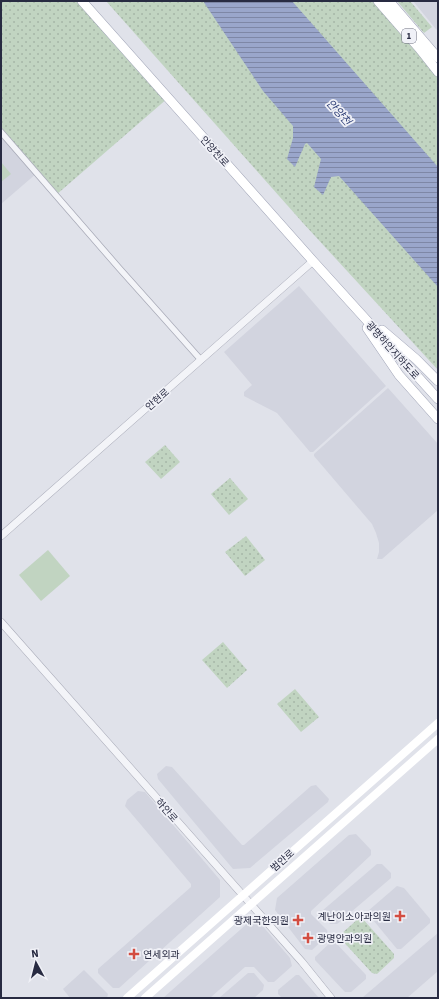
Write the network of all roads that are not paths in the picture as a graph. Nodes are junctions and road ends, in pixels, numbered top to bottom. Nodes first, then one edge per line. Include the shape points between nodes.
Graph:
1 (82, 1) edge
2 (378, 1) edge
3 (389, 1) edge
4 (438, 58) edge
5 (438, 72) edge
6 (1, 132) edge
7 (313, 261) junction
8 (348, 300) junction
9 (201, 360) junction
10 (438, 381) edge
11 (438, 399) edge
12 (438, 419) edge
13 (1, 536) edge
14 (1, 622) edge
15 (438, 723) edge
16 (438, 739) edge
17 (242, 896) junction
18 (250, 905) junction
19 (127, 998) edge
20 (145, 998) edge
21 (331, 998) edge

1 - 7 main road, 안양천로
2 - 5 main road, 1
3 - 4 main road, 1
6 - 9 street
7 - 8 main road, 안양천로
7 - 9 street, 안현로
8 - 10 main road
8 - 11 main road, 광명하안지하도로
8 - 12 main road via 399,375
9 - 13 street, 안현로
14 - 17 street, 하안로
15 - 17 main road, 범안로
16 - 18 main road, 범안로
17 - 18 street, 하안로
17 - 19 main road, 범안로
18 - 20 main road, 범안로
18 - 21 street, 하안로

